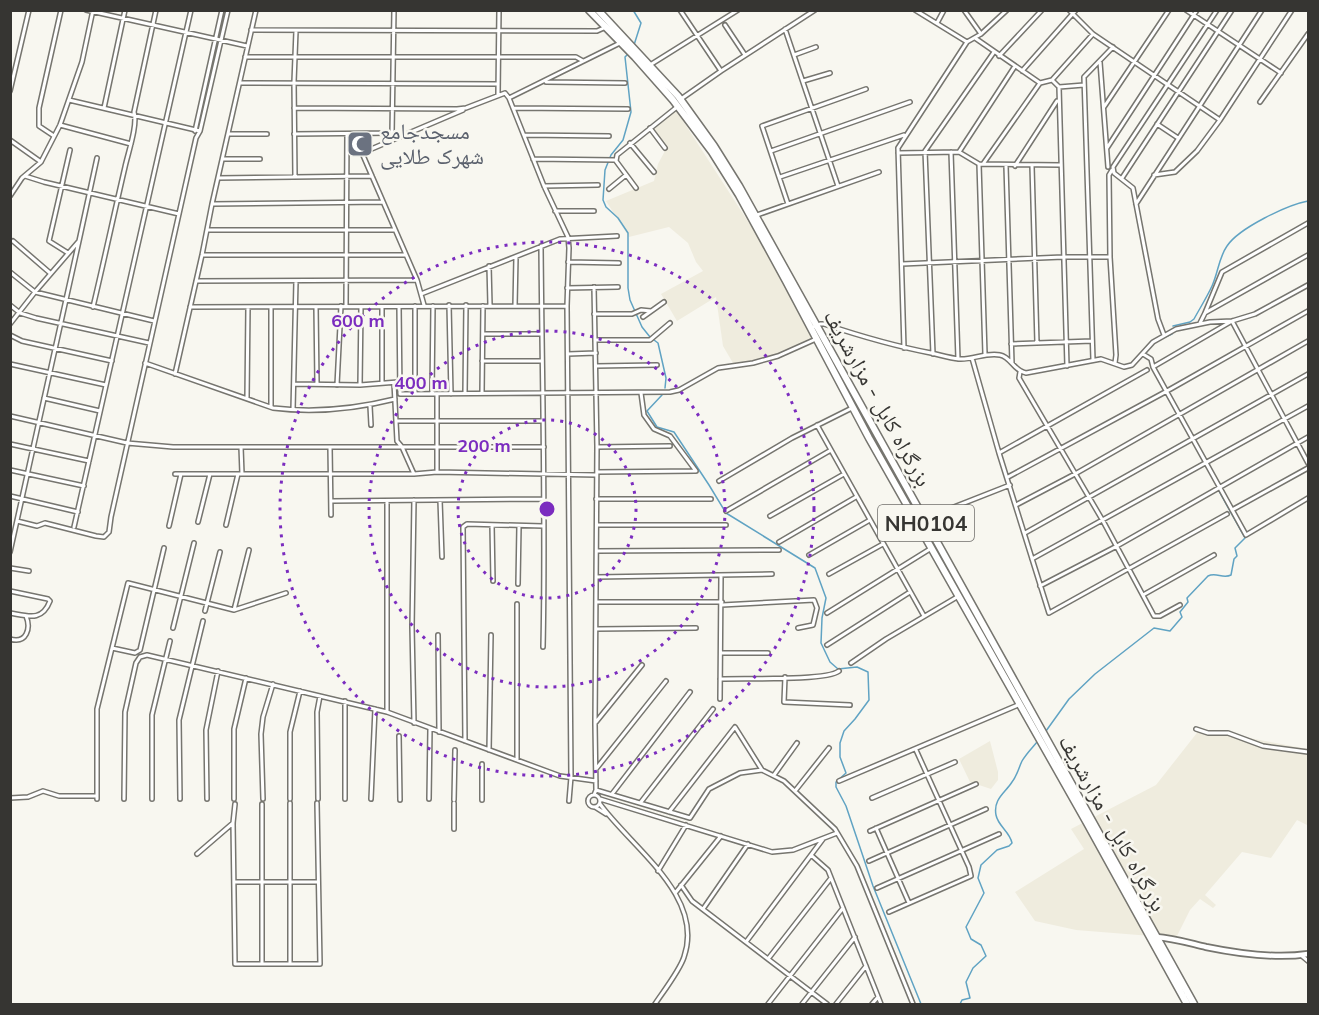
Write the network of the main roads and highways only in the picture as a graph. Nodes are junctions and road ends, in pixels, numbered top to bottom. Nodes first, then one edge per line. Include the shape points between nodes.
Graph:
1 (589, 10) edge
2 (598, 10) edge
3 (629, 46) junction
4 (728, 173) junction
5 (764, 235) junction
6 (820, 337) junction
7 (1156, 937) junction
8 (1308, 954) edge
9 (1187, 1005) edge
10 (1194, 1005) edge

1 - 3 highway, NH0104
2 - 3 highway, NH0104
3 - 4 highway, بزرگراه کابل - مزارشریف / NH0104 via 714,146
4 - 5 highway, بزرگراه کابل - مزارشریف / NH0104
4 - 5 highway, بزرگراه کابل - مزارشریف / NH0104
5 - 6 highway, بزرگراه کابل - مزارشریف / NH0104
6 - 7 highway, بزرگراه کابل - مزارشریف / NH0104
6 - 9 highway, بزرگراه کابل - مزارشریف / NH0104 via 852,408
7 - 8 main road via 1250,954
7 - 10 highway, بزرگراه کابل - مزارشریف / NH0104

